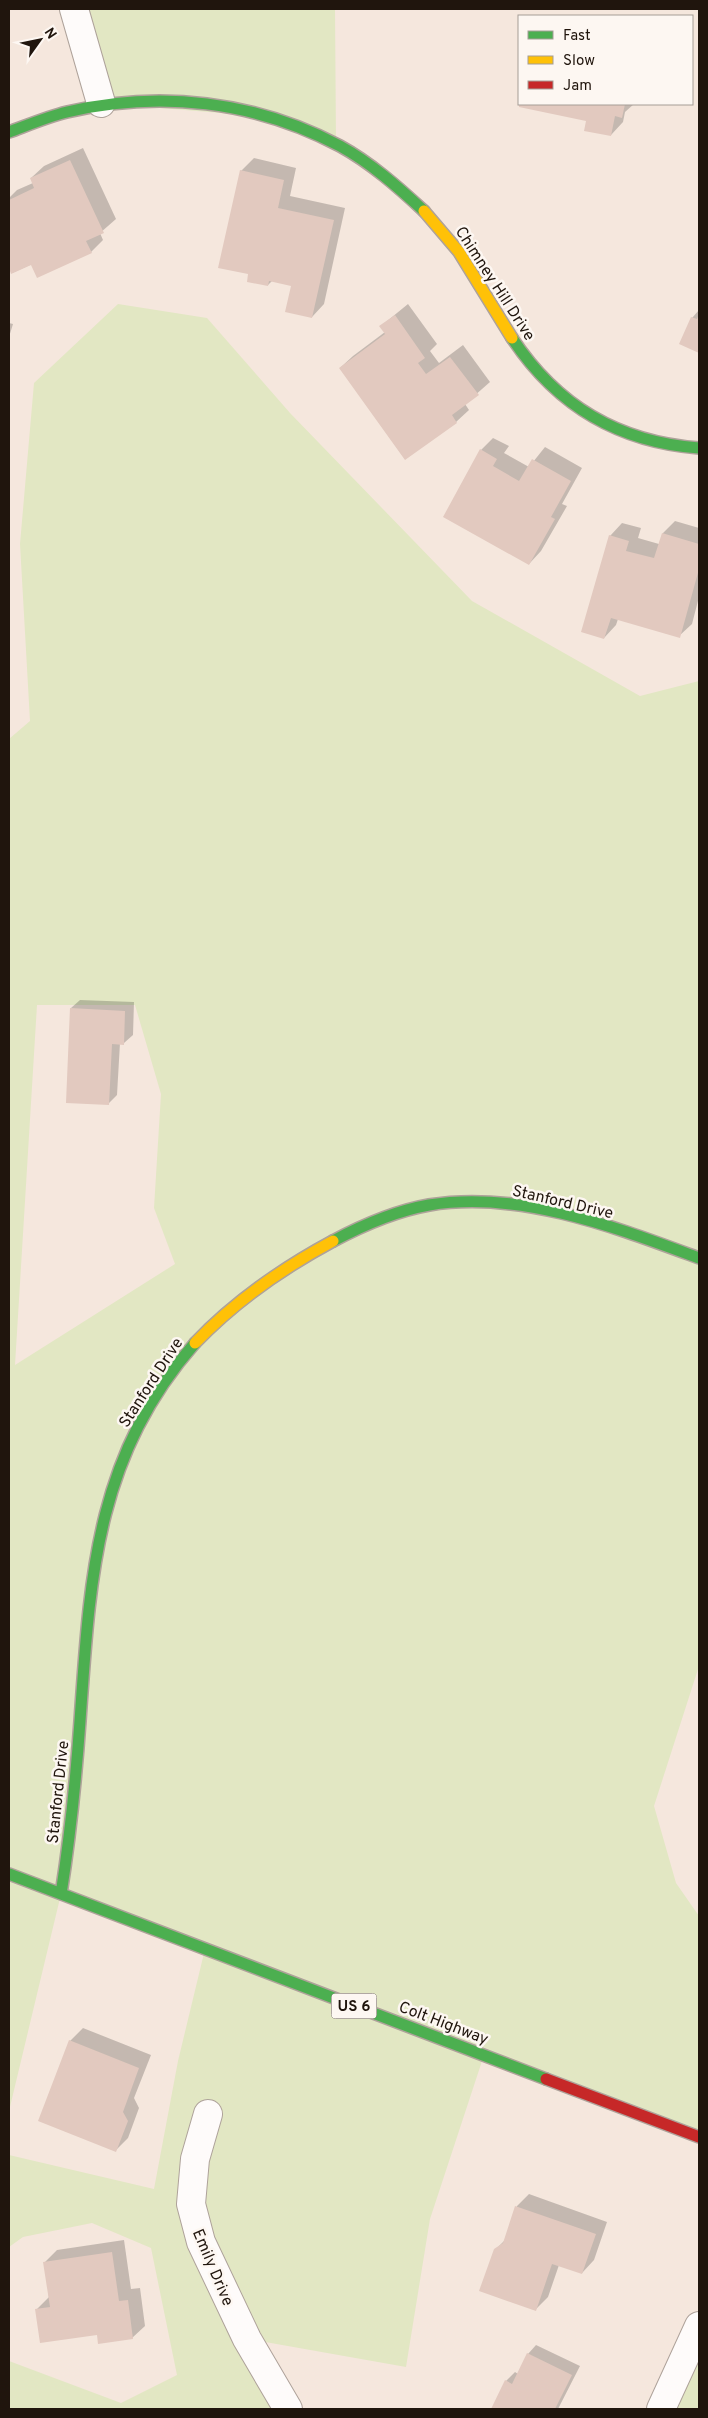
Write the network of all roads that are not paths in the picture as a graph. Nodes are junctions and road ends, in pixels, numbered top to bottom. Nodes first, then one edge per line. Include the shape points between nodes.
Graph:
1 (74, 9) edge
2 (101, 104) junction
3 (9, 132) edge
4 (699, 448) edge
5 (699, 1258) edge
6 (9, 1874) edge
7 (61, 1894) junction
8 (208, 2114) dead end
9 (699, 2137) edge
10 (699, 2326) edge
11 (288, 2409) edge
12 (661, 2409) edge

1 - 2 street
2 - 3 main road, Chimney Hill Drive via 44,117
2 - 4 main road, Chimney Hill Drive via 160,98 218,103 279,118 336,143 389,178 434,221 472,271 524,356 550,385 580,410 614,428 650,441
5 - 7 main road, Stanford Drive via 581,1218 515,1204 460,1202 408,1209 355,1229 293,1263 241,1298 194,1342 155,1398 124,1453 103,1518 90,1580 74,1794
6 - 7 main road, Colt Highway / US 6
7 - 9 main road, Colt Highway / US 6
8 - 11 street, Emily Drive via 195,2159 191,2204 200,2242 247,2339
10 - 12 street

